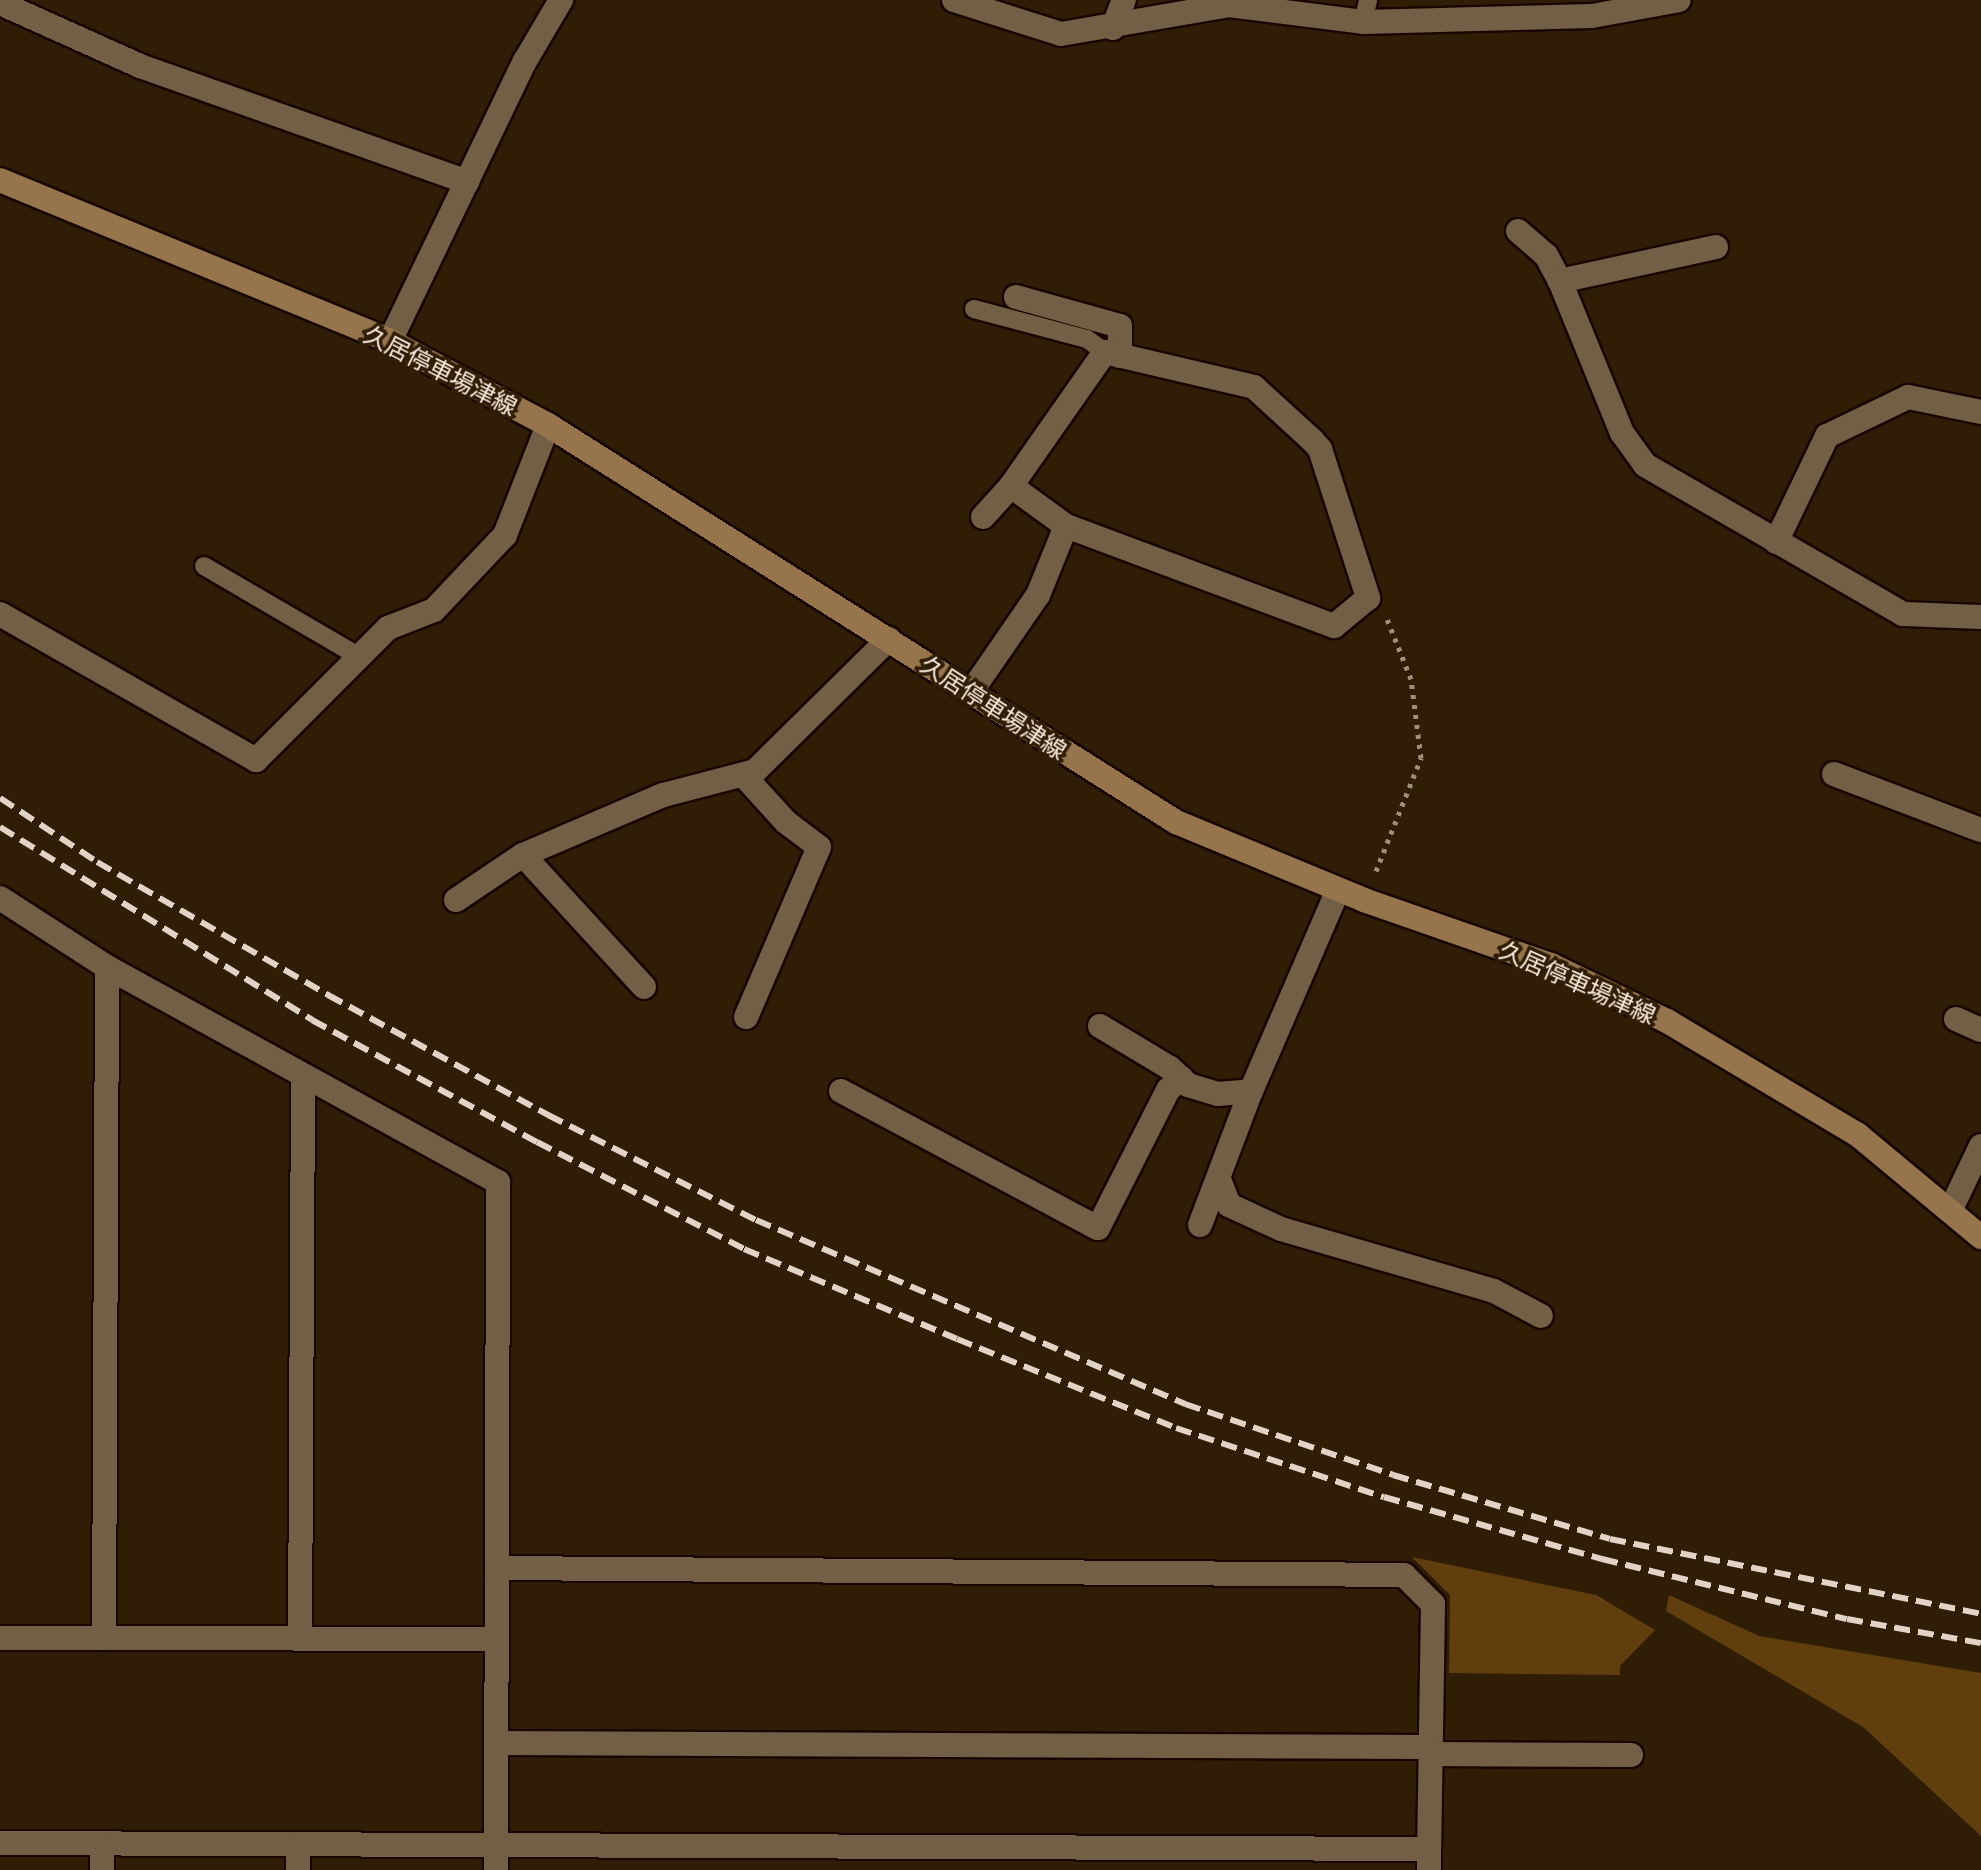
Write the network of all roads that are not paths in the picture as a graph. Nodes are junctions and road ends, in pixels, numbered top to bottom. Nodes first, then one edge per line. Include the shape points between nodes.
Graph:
1 (561, 0) edge
2 (954, 0) edge
3 (1124, 0) edge
4 (1679, 0) edge
5 (0, 3) edge
6 (1594, 8) edge
7 (1365, 11) edge
8 (1113, 28) junction
9 (0, 180) edge
10 (467, 182) junction
11 (1518, 231) dead end
12 (1716, 247) dead end
13 (1560, 281) junction
14 (1016, 297) dead end
15 (974, 309) dead end
16 (390, 341) junction
17 (1112, 354) junction
18 (1981, 412) edge
19 (548, 425) junction
20 (1011, 486) junction
21 (983, 517) dead end
22 (1066, 526) junction
23 (1776, 542) junction
24 (204, 566) dead end
25 (0, 614) edge
26 (1981, 617) edge
27 (889, 639) junction
28 (360, 657) junction
29 (971, 692) junction
30 (1834, 774) dead end
31 (745, 777) junction
32 (1981, 830) edge
33 (523, 855) junction
34 (1338, 890) junction
35 (0, 898) edge
36 (456, 900) dead end
37 (107, 967) junction
38 (644, 987) dead end
39 (746, 1017) dead end
40 (1956, 1019) dead end
41 (1100, 1026) dead end
42 (1981, 1030) edge
43 (303, 1076) junction
44 (1181, 1078) junction
45 (841, 1091) dead end
46 (1251, 1091) junction
47 (1981, 1146) edge
48 (1219, 1179) junction
49 (1950, 1211) junction
50 (1200, 1225) dead end
51 (1981, 1237) edge
52 (1541, 1316) dead end
53 (497, 1568) junction
54 (0, 1638) edge
55 (104, 1638) junction
56 (300, 1639) junction
57 (497, 1639) junction
58 (497, 1743) junction
59 (1431, 1750) junction
60 (1631, 1755) dead end
61 (0, 1843) edge
62 (102, 1844) junction
63 (298, 1845) junction
64 (496, 1859) edge
65 (692, 1859) edge
66 (1298, 1859) edge
67 (1429, 1859) edge
68 (102, 1870) edge
69 (298, 1870) edge

1 - 10 street
2 - 8 street via 1042,32
3 - 8 street
4 - 6 street
5 - 10 street via 140,66
6 - 7 street
7 - 8 street via 1229,5 1165,12
9 - 16 main road, 久居停車場津線
10 - 16 street
11 - 13 street via 1546,255
12 - 13 street
13 - 23 street via 1622,433 1645,465
14 - 17 street via 1120,326
15 - 17 lane via 1087,339
16 - 19 main road, 久居停車場津線
17 - 20 street
17 - 22 street via 1254,387 1312,440 1325,464 1368,598 1334,626
18 - 23 street via 1908,397 1827,436
19 - 27 main road, 久居停車場津線
19 - 28 street via 505,535 434,610 388,628
20 - 21 street
20 - 22 street
22 - 29 street via 1038,595
23 - 26 street via 1903,614
24 - 28 lane
25 - 28 street via 256,760
27 - 29 main road, 久居停車場津線
27 - 31 street
29 - 34 main road, 久居停車場津線 via 1176,822
30 - 32 street
31 - 33 street via 663,795
31 - 39 street via 786,822 819,847
33 - 36 street
33 - 38 street
34 - 46 street
34 - 49 main road, 久居停車場津線 via 1551,965 1667,1021 1805,1099
35 - 37 street
37 - 43 street
37 - 55 street
40 - 42 street
41 - 44 street
43 - 53 street via 498,1182
43 - 56 street
44 - 45 street via 1168,1090 1098,1228
44 - 46 street via 1218,1094
46 - 48 street
47 - 49 street
48 - 50 street
48 - 52 street via 1229,1205 1281,1229 1494,1291
49 - 51 main road, 久居停車場津線
53 - 57 street
53 - 59 street via 1404,1575 1433,1604
54 - 55 street
55 - 56 street
56 - 57 street
57 - 58 street
58 - 59 street
58 - 64 street
59 - 60 street
59 - 67 street
61 - 62 street
62 - 63 street
62 - 68 street
63 - 64 street
63 - 69 street
64 - 65 street
65 - 66 street
66 - 67 street

